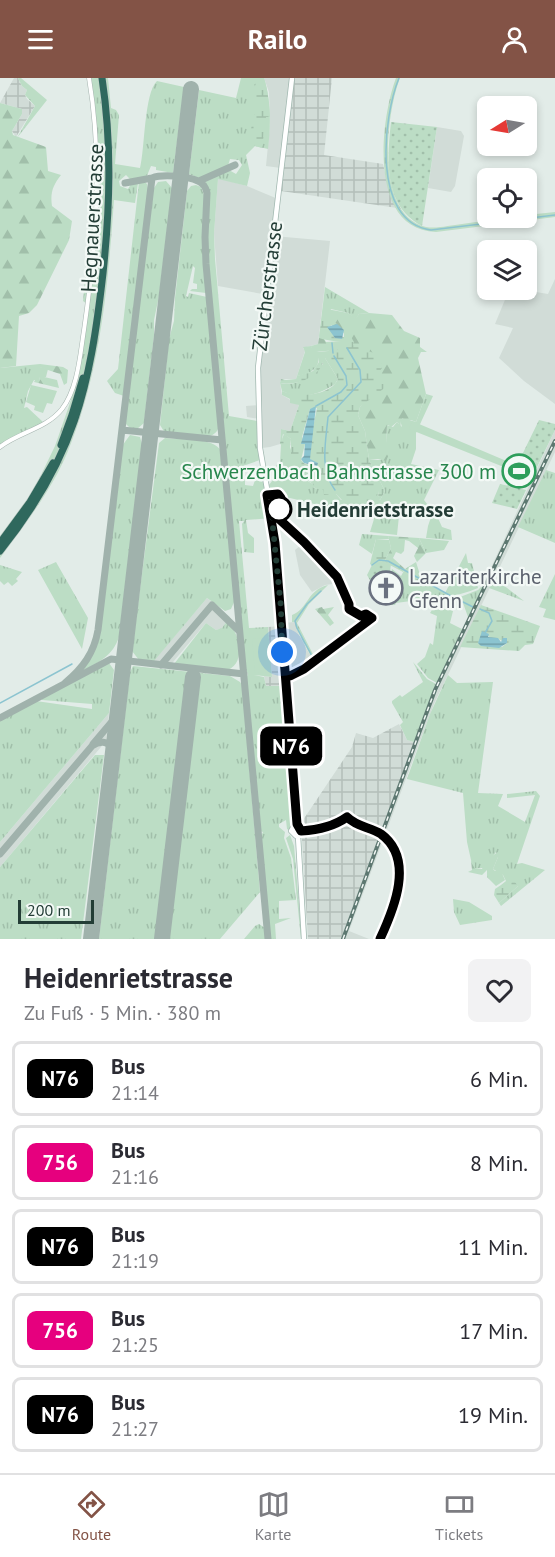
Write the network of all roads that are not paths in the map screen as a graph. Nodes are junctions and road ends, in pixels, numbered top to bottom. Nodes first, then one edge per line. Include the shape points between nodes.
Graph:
1 (89, 78) edge
2 (98, 78) edge
3 (102, 78) edge
4 (292, 78) edge
5 (0, 447) edge
6 (0, 543) edge
7 (0, 551) edge
8 (372, 618) dead end
9 (285, 676) junction
10 (297, 831) junction
11 (305, 939) edge
12 (380, 939) edge

1 - 5 street, Hegnauerstrasse via 96,139 96,212 87,304 71,392 58,413
2 - 6 highway via 105,145 105,205 85,368 54,459 30,502
3 - 7 highway via 110,194 87,379 56,466 34,505
4 - 9 main road, Zürcherstrasse via 259,357 260,439 272,518
8 - 9 street via 298,673
9 - 10 main road, Zürcherstrasse
10 - 11 main road, Zürcherstrasse
10 - 12 street via 327,827 347,817 385,837 395,850 400,877

